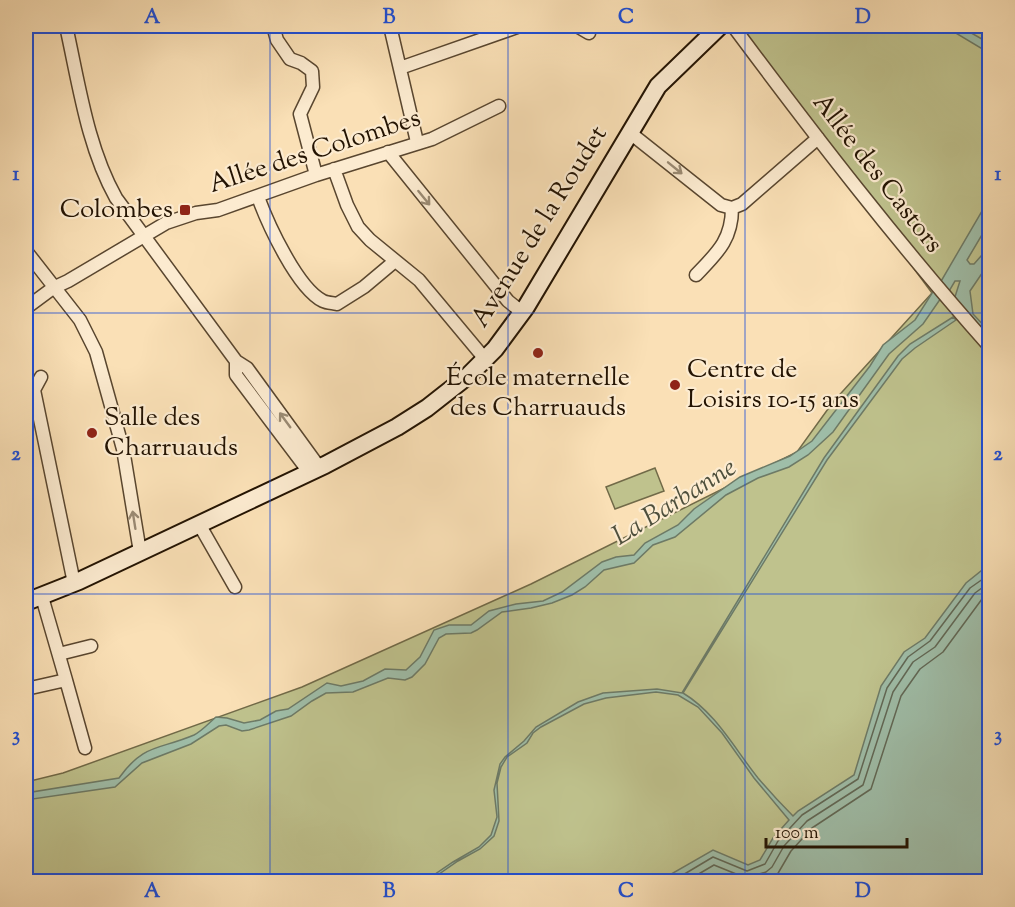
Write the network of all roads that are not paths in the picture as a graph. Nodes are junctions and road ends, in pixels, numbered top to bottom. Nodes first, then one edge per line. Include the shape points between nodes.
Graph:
1 (66, 26) edge
2 (273, 26) edge
3 (390, 26) edge
4 (520, 26) edge
5 (577, 26) edge
6 (720, 26) edge
7 (733, 26) edge
8 (504, 28) edge
9 (589, 33) dead end
10 (400, 68) junction
11 (499, 106) dead end
12 (629, 132) junction
13 (818, 138) junction
14 (417, 142) junction
15 (388, 152) junction
16 (334, 169) junction
17 (316, 175) junction
18 (258, 197) junction
19 (732, 208) junction
20 (144, 236) junction
21 (26, 251) edge
22 (395, 261) junction
23 (696, 275) dead end
24 (53, 288) junction
25 (26, 308) edge
26 (523, 313) junction
27 (990, 347) edge
28 (485, 359) junction
29 (41, 377) dead end
30 (314, 470) junction
31 (199, 524) junction
32 (140, 552) junction
33 (74, 583) junction
34 (235, 587) dead end
35 (34, 599) edge
36 (91, 646) dead end
37 (58, 654) junction
38 (66, 680) junction
39 (26, 689) edge
40 (85, 748) dead end

1 - 20 street via 92,144 103,175
2 - 17 street via 290,59 312,71 314,87 300,114
3 - 10 street
4 - 8 street
5 - 9 street
6 - 12 street, Avenue de la Roudet via 658,86
7 - 13 street, Allée des Castors
8 - 10 street
10 - 14 street
11 - 14 street, Allée des Colombes via 432,139
12 -> 19 street via 721,205
12 - 26 street, Avenue de la Roudet
13 - 19 street via 742,204
13 - 27 street, Allée des Castors via 944,297
14 - 15 street, Allée des Colombes
15 - 16 street, Allée des Colombes
15 -> 26 street via 508,301
16 - 17 street, Allée des Colombes
16 - 22 street via 358,227
17 - 18 street, Allée des Colombes
18 - 20 street, Allée des Colombes via 166,223
18 - 22 street via 279,246 308,288 324,302 337,304
19 - 23 street via 730,229 721,248
20 - 24 street, Allée des Colombes
20 - 30 street via 236,361 236,375
21 - 24 street
22 - 28 street via 419,280
24 - 25 street, Allée des Colombes
32 -> 24 street via 123,449 96,352 80,320
26 - 28 street, Avenue de la Roudet
28 - 30 street, Avenue de la Roudet via 427,408
29 - 33 street via 34,390
30 - 31 street, Avenue de la Roudet
31 - 32 street, Avenue de la Roudet
31 - 34 street
32 - 33 street, Avenue de la Roudet
33 - 35 street, Avenue de la Roudet
35 - 37 street
36 - 37 street
37 - 38 street
38 - 39 street
38 - 40 street

